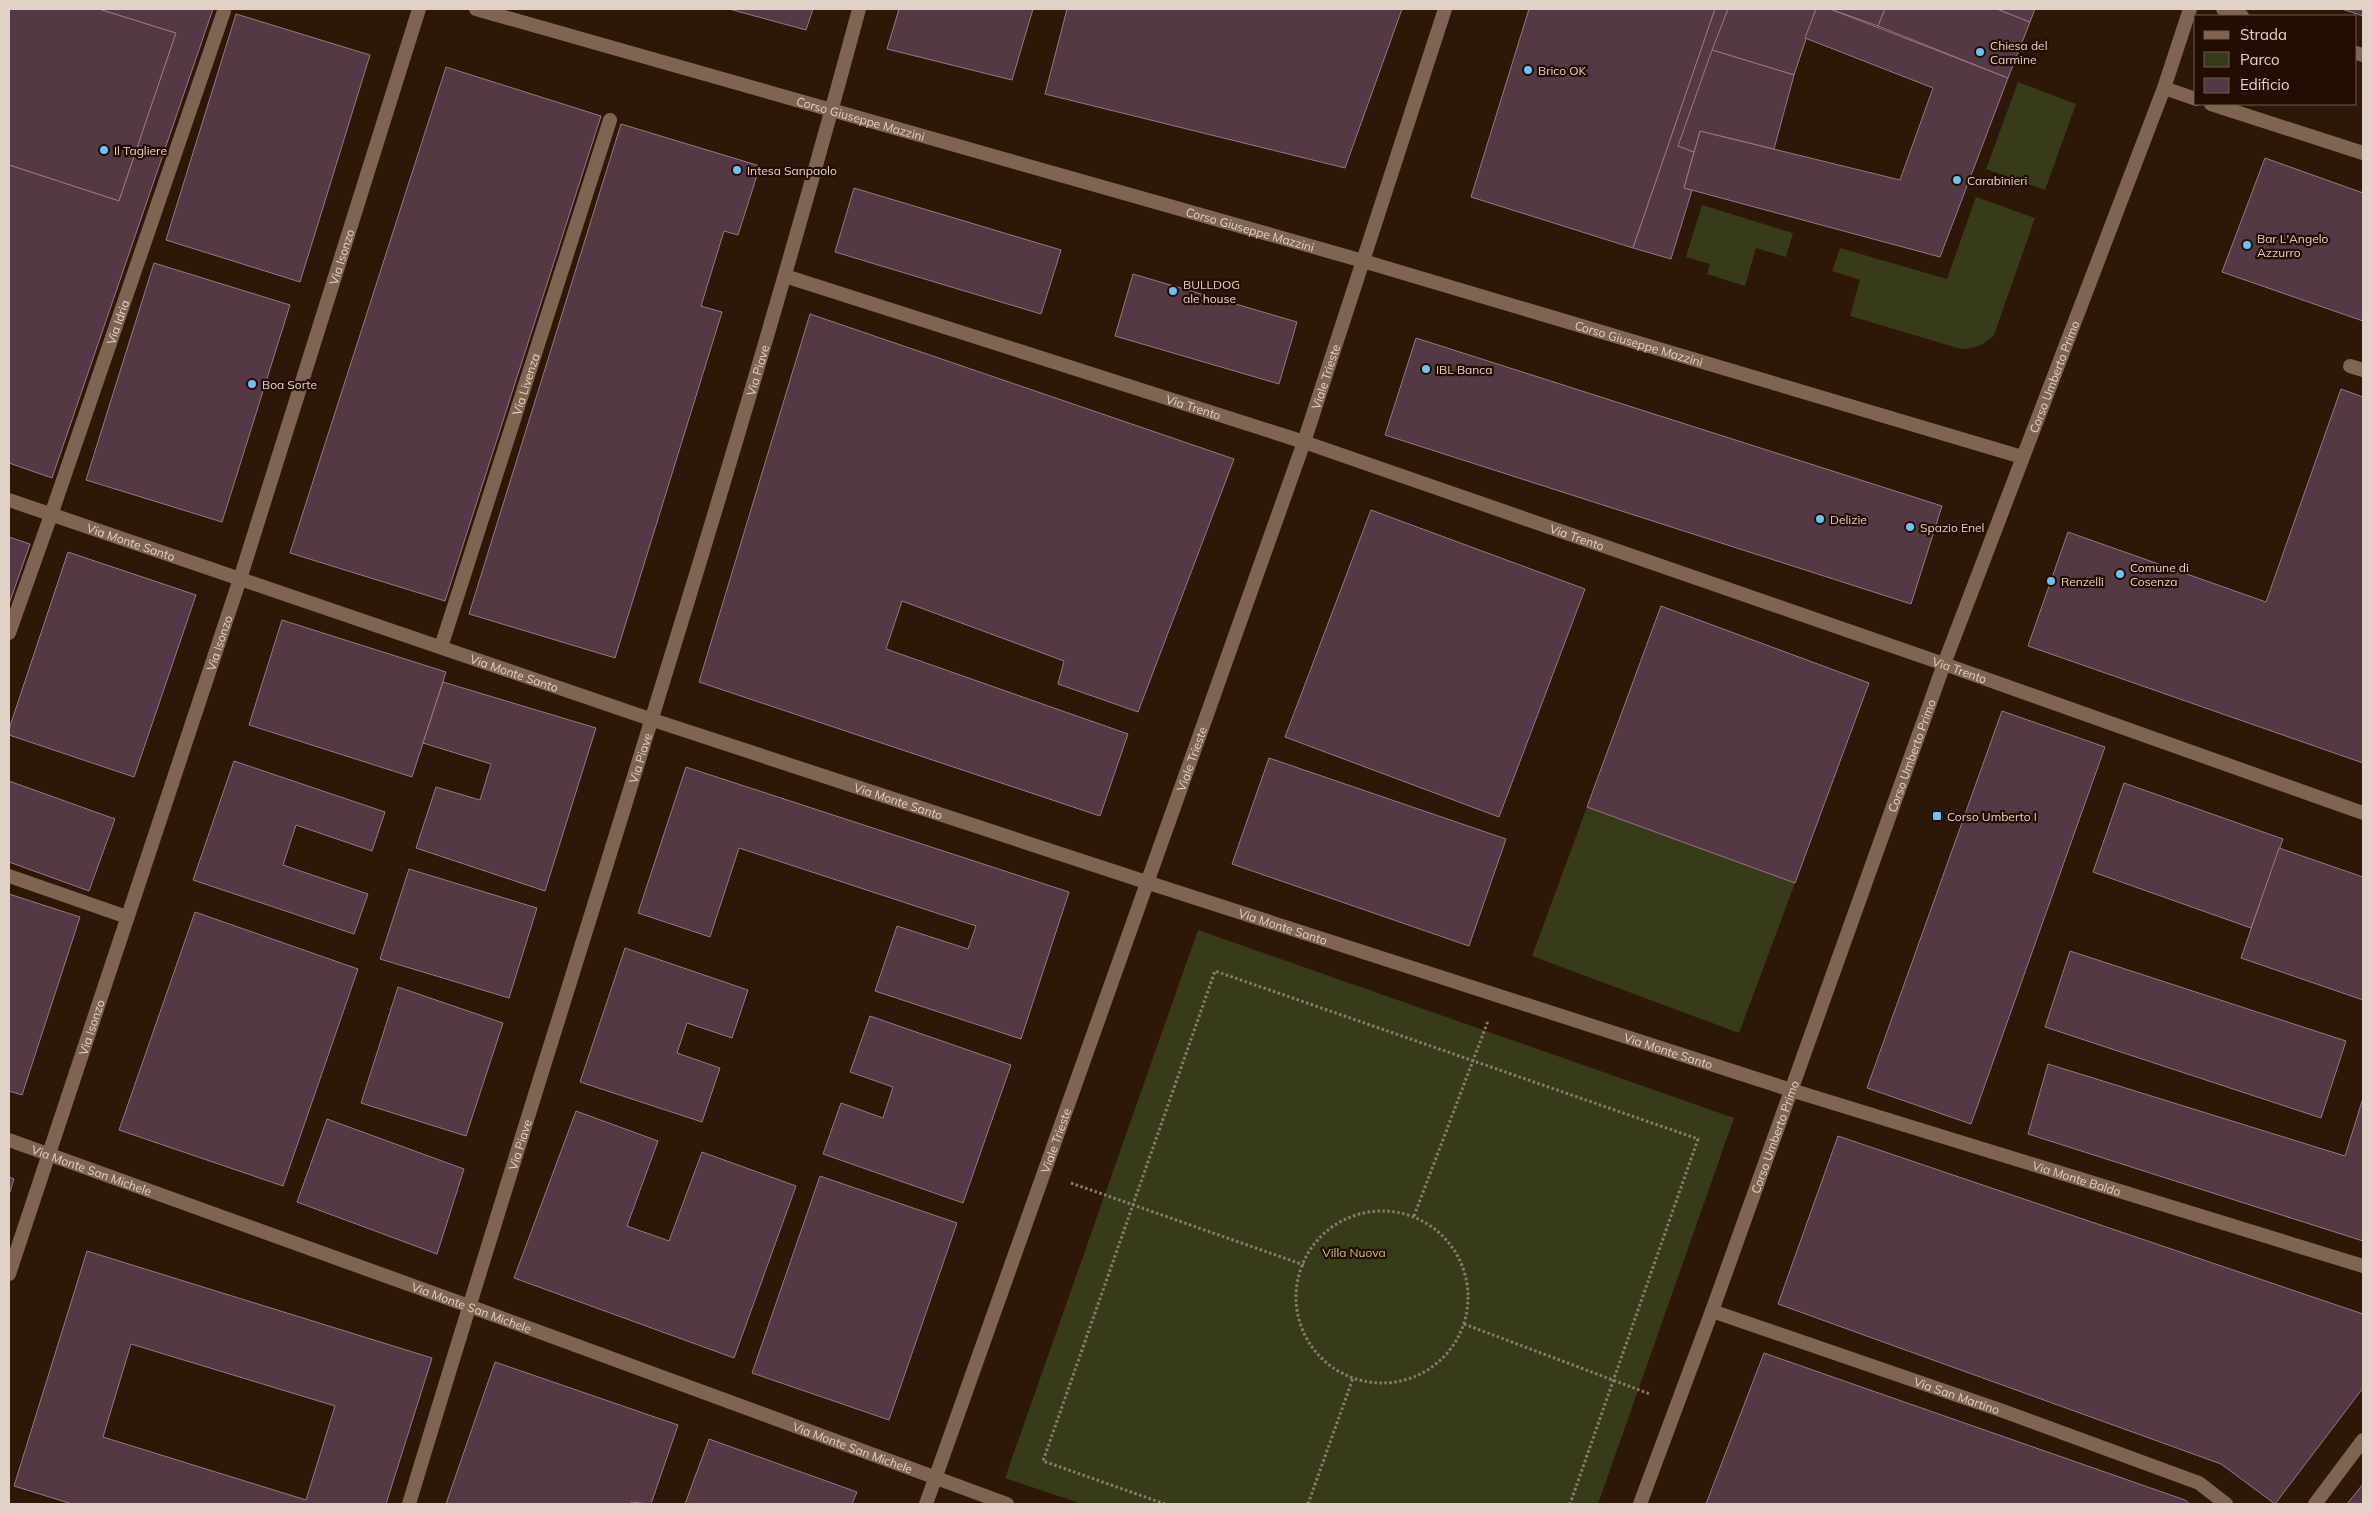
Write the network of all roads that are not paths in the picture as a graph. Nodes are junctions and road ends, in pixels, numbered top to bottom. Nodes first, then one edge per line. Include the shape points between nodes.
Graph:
1 (419, 9) edge
2 (476, 9) edge
3 (860, 9) edge
4 (1445, 9) edge
5 (2190, 9) edge
6 (2223, 9) edge
7 (224, 10) dead end
8 (2239, 15) edge
9 (2164, 88) junction
10 (2194, 98) edge
11 (2214, 105) edge
12 (831, 110) junction
13 (610, 120) dead end
14 (2363, 153) edge
15 (1363, 261) junction
16 (785, 276) junction
17 (1304, 442) junction
18 (2022, 457) junction
19 (9, 500) edge
20 (51, 515) junction
21 (240, 579) junction
22 (9, 633) edge
23 (441, 648) junction
24 (1944, 664) junction
25 (653, 720) junction
26 (2363, 813) edge
27 (9, 876) edge
28 (1146, 882) junction
29 (126, 917) junction
30 (1791, 1090) junction
31 (9, 1140) edge
32 (47, 1154) junction
33 (2363, 1266) edge
34 (9, 1274) edge
35 (469, 1306) junction
36 (1712, 1311) junction
37 (2363, 1440) edge
38 (935, 1477) junction
39 (409, 1504) edge
40 (926, 1504) edge
41 (1007, 1504) edge
42 (1640, 1504) edge
43 (2226, 1504) edge
44 (2315, 1504) edge

1 - 21 street, Via Isonzo
2 - 12 street, Corso Giuseppe Mazzini
3 - 12 street, Via Piave
4 - 15 street, Viale Trieste
5 - 9 street, Corso Umberto Primo
6 - 8 street
7 - 20 street, Via Idria
9 - 10 street
9 - 18 street, Corso Umberto Primo
11 - 14 street
12 - 15 street, Corso Giuseppe Mazzini
12 - 16 street, Via Piave
13 - 23 street, Via Livenza
15 - 17 street, Viale Trieste
15 - 18 street, Corso Giuseppe Mazzini
16 - 17 street, Via Trento
16 - 25 street, Via Piave
17 - 24 street, Via Trento
17 - 28 street, Viale Trieste
18 - 24 street, Corso Umberto Primo
19 - 20 street, Via Monte Santo
20 - 21 street, Via Monte Santo
20 - 22 street, Via Idria
21 - 23 street, Via Monte Santo
21 - 29 street, Via Isonzo
23 - 25 street, Via Monte Santo
24 - 26 street, Via Trento
24 - 30 street, Corso Umberto Primo
25 - 28 street, Via Monte Santo
25 - 35 street, Via Piave
27 - 29 street
28 - 30 street, Via Monte Santo
28 - 38 street, Viale Trieste
29 - 32 street, Via Isonzo
30 - 33 street, Via Monte Baldo
30 - 36 street, Corso Umberto Primo
31 - 32 street, Via Monte San Michele
32 - 34 street, Via Isonzo
32 - 35 street, Via Monte San Michele
35 - 38 street, Via Monte San Michele
35 - 39 street, Via Piave
36 - 42 street, Corso Umberto Primo
36 - 43 street, Via San Martino via 2199,1483
37 - 44 street
38 - 40 street, Viale Trieste
38 - 41 street, Via Monte San Michele

